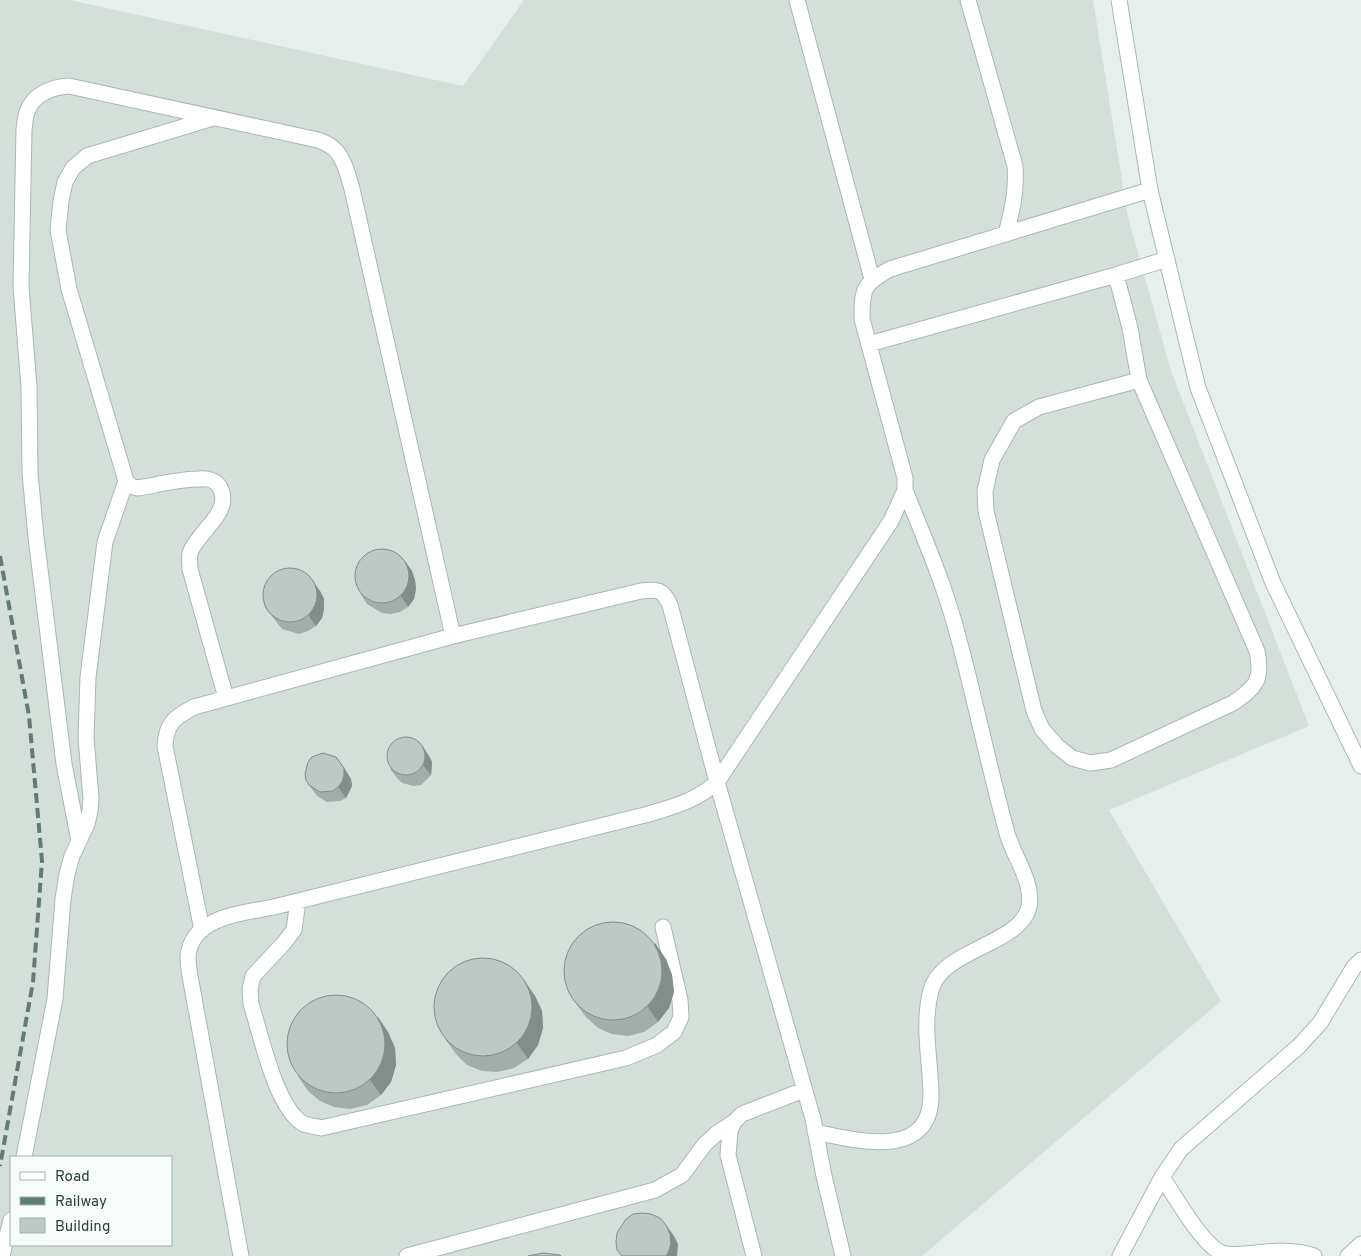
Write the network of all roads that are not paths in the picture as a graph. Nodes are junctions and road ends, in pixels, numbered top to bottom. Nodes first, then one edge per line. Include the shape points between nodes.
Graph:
1 (797, 0) edge
2 (968, 0) edge
3 (1119, 0) edge
4 (215, 117) junction
5 (1150, 190) junction
6 (1006, 234) junction
7 (1167, 259) junction
8 (1116, 276) junction
9 (872, 279) junction
10 (869, 344) junction
11 (1139, 380) junction
12 (126, 481) junction
13 (904, 490) junction
14 (453, 636) junction
15 (226, 698) junction
16 (1361, 766) edge
17 (717, 782) junction
18 (79, 841) junction
19 (298, 901) junction
20 (663, 927) dead end
21 (202, 930) junction
22 (1361, 960) edge
23 (804, 1090) junction
24 (734, 1122) junction
25 (815, 1132) junction
26 (24, 1156) edge
27 (1162, 1177) junction
28 (10, 1224) edge
29 (1361, 1244) edge
30 (2, 1256) edge
31 (241, 1256) edge
32 (407, 1256) edge
33 (754, 1256) edge
34 (843, 1256) edge
35 (1120, 1256) edge
36 (1314, 1256) edge
37 (1348, 1256) edge

1 - 9 street
2 - 6 street via 1015,166 1014,205
3 - 5 street
4 - 12 street via 87,156 73,168 64,182 58,230 69,289
4 - 14 street via 318,140 333,148 341,158 352,189
4 - 18 street via 70,86 55,86 44,92 27,112 21,286 29,387 30,473 64,764
5 - 6 street
5 - 7 street
6 - 9 street via 890,269
7 - 8 street
7 - 16 street via 1198,388 1273,583
8 - 10 street
8 - 11 street
9 - 10 street via 862,295 862,319
10 - 13 street via 905,478
11 - 11 street via 1257,652 1260,667 1258,680 1248,693 1233,703 1111,760 1090,764 1072,758 1057,746 1042,729 1034,711 986,511 985,492 992,460 1014,421 1039,407
12 - 15 street via 137,488 198,479 212,480 221,487 224,498 221,508 189,554 190,568
12 - 18 street via 105,542 100,579 88,677 86,738 91,798 87,824
13 - 17 street via 891,521
13 - 25 street via 937,570 955,625 1008,836 1030,896 1023,920 963,956 942,972 932,987 927,1048 931,1093 928,1114 918,1131 902,1140 881,1143
14 - 15 street
14 - 17 street via 641,591 655,589 666,595
15 - 21 street via 181,714 165,733
17 - 19 street via 706,793 690,801 649,814
17 - 23 street
18 - 26 street via 72,856 63,899 55,999
19 - 20 street via 294,930 253,976 251,1004 278,1091 290,1112 304,1124 321,1128 626,1058 658,1045 674,1032 681,1017
19 - 21 street via 226,917
21 - 31 street via 192,943 188,956 190,976
22 - 27 street via 1320,1023 1299,1046 1181,1150
23 - 24 street via 757,1107
23 - 25 street
24 - 32 street via 705,1144 682,1175 654,1190
24 - 33 street via 728,1139 728,1154
25 - 34 street
27 - 35 street
27 - 36 street via 1203,1238 1223,1254 1289,1250
28 - 30 street
29 - 37 street

